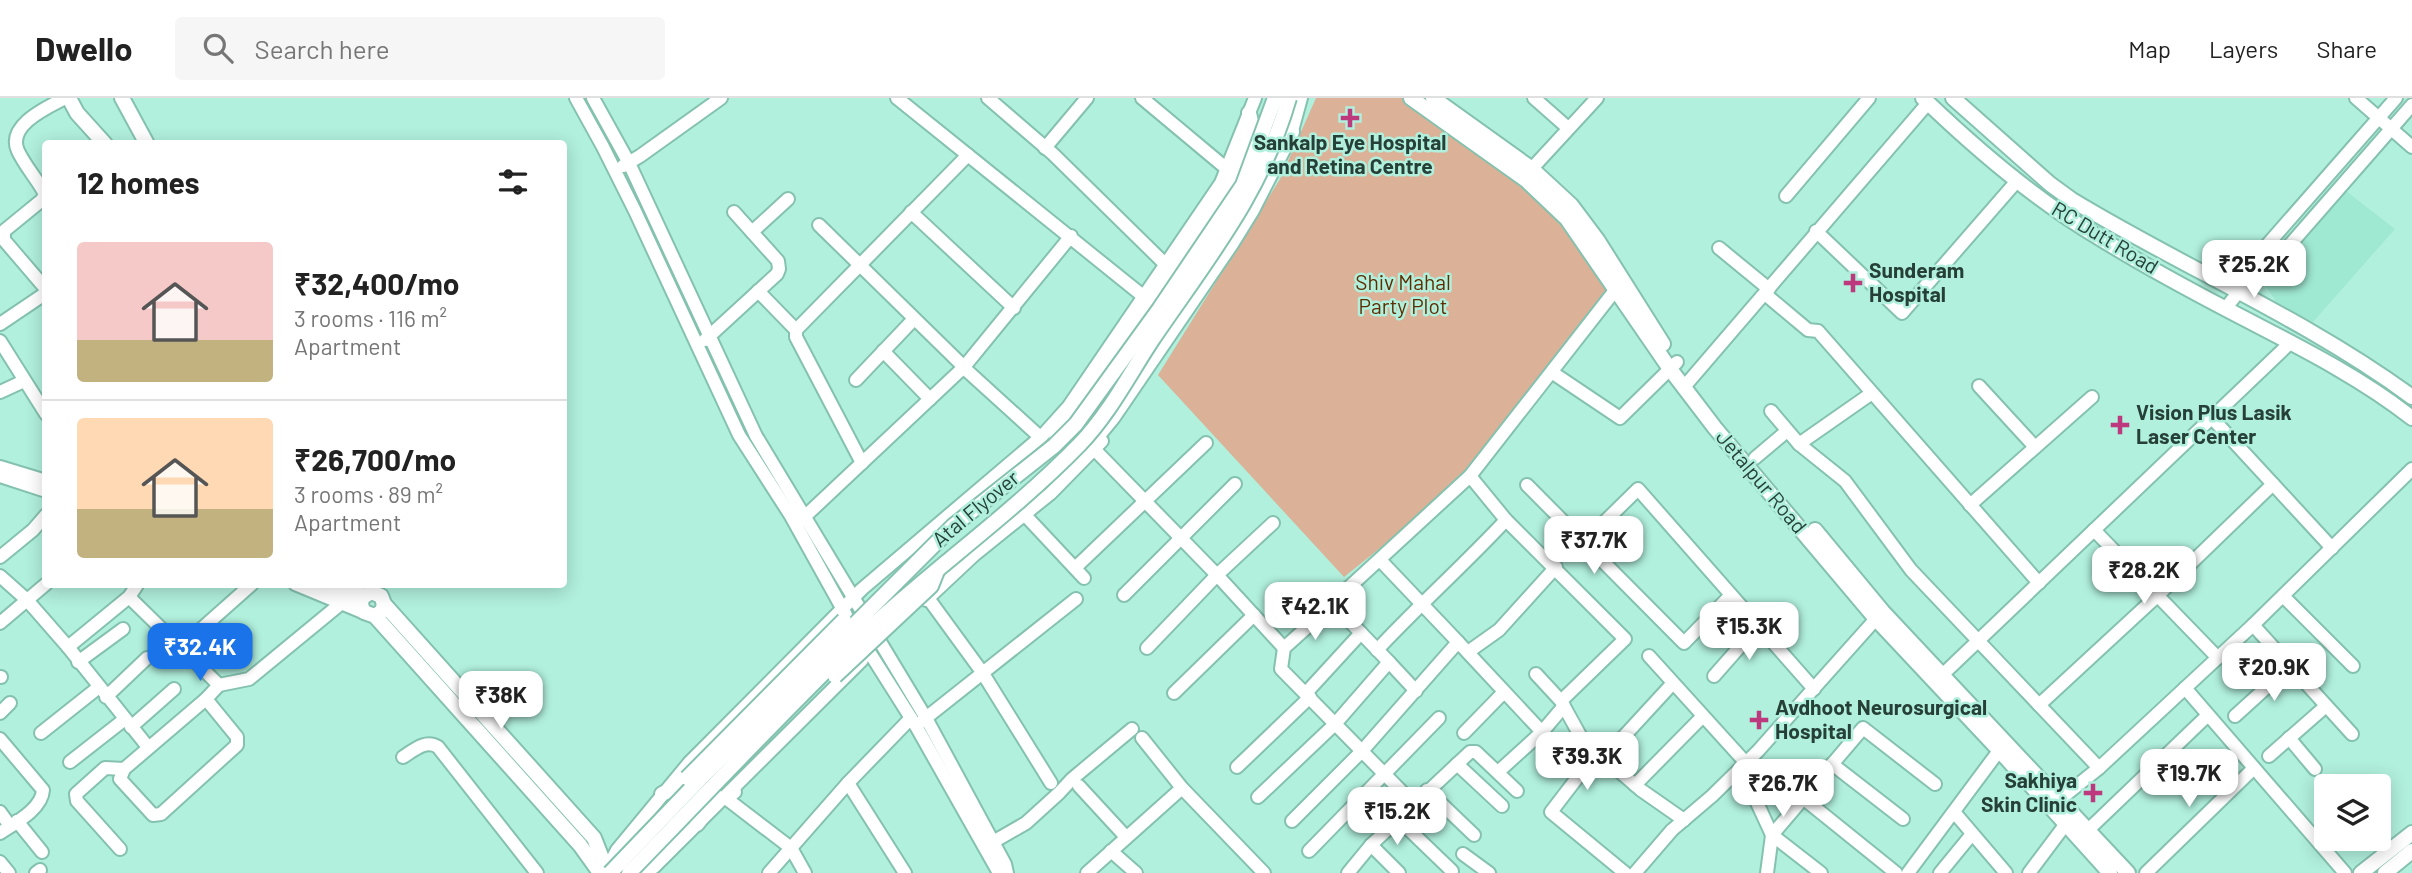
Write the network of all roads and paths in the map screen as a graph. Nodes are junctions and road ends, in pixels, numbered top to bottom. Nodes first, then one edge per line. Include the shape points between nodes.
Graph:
1 (67, 98) edge
2 (122, 98) edge
3 (576, 98) edge
4 (593, 98) edge
5 (720, 98) edge
6 (988, 98) edge
7 (1087, 98) edge
8 (1142, 98) edge
9 (1255, 98) edge
10 (1275, 98) edge
11 (1289, 98) edge
12 (1301, 98) edge
13 (1411, 98) edge
14 (1433, 98) edge
15 (1534, 98) edge
16 (1597, 98) edge
17 (1869, 98) edge
18 (1953, 98) edge
19 (2356, 98) edge
20 (2396, 98) edge
21 (1926, 100) edge
22 (906, 101) edge
23 (1451, 103) edge
24 (2412, 105) edge
25 (1249, 113) junction
26 (2379, 117) junction
27 (1568, 128) junction
28 (2391, 130) junction
29 (1292, 132) junction
30 (101, 140) edge
31 (145, 140) edge
32 (2412, 147) edge
33 (1045, 148) junction
34 (968, 155) junction
35 (629, 163) junction
36 (1227, 169) junction
37 (614, 170) junction
38 (1528, 174) junction
39 (2016, 181) junction
40 (42, 189) edge
41 (1786, 196) dead end
42 (788, 199) dead end
43 (42, 200) edge
44 (734, 212) dead end
45 (911, 212) junction
46 (819, 225) dead end
47 (1816, 231) junction
48 (752, 232) junction
49 (1071, 236) junction
50 (1719, 248) dead end
51 (1164, 263) junction
52 (859, 264) junction
53 (2256, 270) junction
54 (42, 286) edge
55 (1618, 286) junction
56 (758, 291) junction
57 (2240, 291) junction
58 (1767, 292) junction
59 (42, 294) edge
60 (1143, 296) junction
61 (1014, 308) junction
62 (2225, 309) junction
63 (914, 319) junction
64 (0, 324) edge
65 (796, 330) junction
66 (710, 335) junction
67 (0, 341) edge
68 (2291, 342) junction
69 (697, 346) junction
70 (883, 351) junction
71 (1673, 365) junction
72 (963, 367) junction
73 (1553, 373) junction
74 (856, 380) dead end
75 (24, 381) junction
76 (1687, 384) junction
77 (1979, 386) dead end
78 (0, 392) edge
79 (1872, 393) junction
80 (2092, 397) dead end
81 (2412, 397) edge
82 (930, 399) junction
83 (42, 408) edge
84 (1771, 411) dead end
85 (2212, 418) junction
86 (2412, 418) edge
87 (1787, 431) junction
88 (1040, 437) junction
89 (1206, 443) dead end
90 (1799, 444) junction
91 (1054, 446) junction
92 (2035, 447) junction
93 (1094, 449) junction
94 (1068, 455) junction
95 (1755, 458) junction
96 (862, 463) junction
97 (0, 467) edge
98 (2412, 469) edge
99 (0, 476) edge
100 (1470, 476) junction
101 (42, 480) edge
102 (1235, 484) dead end
103 (2273, 484) junction
104 (1527, 485) dead end
105 (42, 490) edge
106 (1144, 501) junction
107 (1970, 505) junction
108 (1024, 514) junction
109 (42, 520) edge
110 (1506, 520) junction
111 (800, 522) junction
112 (1273, 523) dead end
113 (2094, 530) junction
114 (1180, 538) junction
115 (1584, 542) junction
116 (2332, 548) junction
117 (0, 557) edge
118 (921, 557) junction
119 (1380, 560) junction
120 (939, 567) junction
121 (1556, 567) junction
122 (1217, 575) junction
123 (0, 576) edge
124 (2039, 583) junction
125 (42, 587) edge
126 (136, 588) edge
127 (247, 588) edge
128 (313, 588) edge
129 (334, 588) edge
130 (1124, 595) dead end
131 (1731, 595) junction
132 (2157, 596) junction
133 (2283, 596) junction
134 (129, 597) junction
135 (853, 598) junction
136 (928, 598) junction
137 (363, 599) edge
138 (1076, 599) dead end
139 (27, 600) junction
140 (1421, 603) junction
141 (843, 608) junction
142 (1325, 611) dead end
143 (1254, 615) junction
144 (1879, 615) junction
145 (0, 623) edge
146 (1758, 625) junction
147 (2253, 625) junction
148 (123, 629) dead end
149 (1361, 633) junction
150 (1979, 640) junction
151 (1458, 642) junction
152 (880, 643) junction
153 (68, 647) junction
154 (181, 647) junction
155 (1147, 648) dead end
156 (1284, 648) junction
157 (1377, 650) junction
158 (1468, 653) junction
159 (870, 654) junction
160 (1649, 656) dead end
161 (147, 658) dead end
162 (2218, 658) junction
163 (78, 662) junction
164 (1390, 662) junction
165 (2290, 666) junction
166 (2353, 666) dead end
167 (982, 672) junction
168 (1535, 674) dead end
169 (1714, 676) dead end
170 (1938, 678) junction
171 (1673, 683) junction
172 (219, 685) junction
173 (2185, 688) junction
174 (174, 689) dead end
175 (1814, 689) junction
176 (1416, 691) junction
177 (102, 692) junction
178 (1504, 692) junction
179 (1174, 693) dead end
180 (1308, 695) junction
181 (206, 699) junction
182 (10, 703) dead end
183 (1563, 704) junction
184 (2039, 705) junction
185 (2326, 706) junction
186 (0, 713) edge
187 (2208, 715) junction
188 (1703, 716) junction
189 (2235, 716) dead end
190 (926, 718) junction
191 (1439, 718) dead end
192 (913, 722) junction
193 (128, 723) junction
194 (1335, 724) junction
195 (1132, 729) dead end
196 (1542, 732) junction
197 (41, 733) dead end
198 (1464, 733) dead end
199 (2352, 734) dead end
200 (1142, 737) dead end
201 (2289, 738) junction
202 (0, 739) edge
203 (2002, 746) junction
204 (148, 747) junction
205 (1362, 751) junction
206 (1601, 755) junction
207 (2269, 756) dead end
208 (403, 757) dead end
209 (71, 762) dead end
210 (1457, 764) junction
211 (1832, 764) junction
212 (1743, 766) junction
213 (1237, 767) dead end
214 (2098, 768) junction
215 (2254, 768) junction
216 (124, 769) junction
217 (2315, 769) dead end
218 (1498, 772) junction
219 (1385, 775) junction
220 (848, 783) junction
221 (1051, 783) dead end
222 (1935, 784) dead end
223 (1635, 785) junction
224 (1079, 786) dead end
225 (1182, 788) junction
226 (1427, 790) junction
227 (1517, 791) dead end
228 (662, 794) junction
229 (1258, 797) dead end
230 (1804, 798) junction
231 (2059, 800) junction
232 (1413, 803) junction
233 (1502, 806) dead end
234 (0, 812) edge
235 (1954, 812) junction
236 (1398, 819) junction
237 (1903, 819) dead end
238 (1684, 820) junction
239 (2069, 820) junction
240 (1292, 821) dead end
241 (697, 824) junction
242 (9, 827) edge
243 (2087, 831) junction
244 (1972, 834) junction
245 (1474, 835) dead end
246 (1772, 835) junction
247 (2411, 835) edge
248 (1126, 837) junction
249 (993, 842) junction
250 (1371, 845) junction
251 (791, 848) junction
252 (120, 849) dead end
253 (1111, 851) junction
254 (1309, 851) dead end
255 (2412, 851) edge
256 (42, 852) dead end
257 (1463, 854) dead end
258 (0, 862) edge
259 (607, 870) edge
260 (1452, 871) dead end
261 (1642, 871) edge
262 (9, 873) edge
263 (537, 873) edge
264 (629, 873) edge
265 (641, 873) edge
266 (769, 873) edge
267 (805, 873) edge
268 (905, 873) edge
269 (999, 873) edge
270 (1007, 873) edge
271 (1087, 873) edge
272 (1136, 873) edge
273 (1264, 873) edge
274 (1348, 873) edge
275 (1399, 873) edge
276 (1489, 873) edge
277 (1625, 873) edge
278 (1767, 873) edge
279 (1821, 873) edge
280 (1896, 873) edge
281 (1908, 873) edge
282 (1940, 873) edge
283 (2006, 873) edge
284 (2029, 873) edge
285 (2110, 873) edge
286 (2128, 873) edge
287 (2146, 873) edge
288 (2346, 873) edge
289 (2361, 873) edge
290 (2385, 873) edge

1 - 30 main road
1 - 40 street via 30,117 16,139 17,150
2 - 31 main road
3 - 37 street
4 - 35 street
5 - 35 street
6 - 33 street
7 - 33 street
8 - 36 street
9 - 25 street
10 - 91 main road, Atal Flyover, bridge via 1243,185 1097,398
11 - 94 main road, Atal Flyover, bridge via 1265,163 1236,218 1111,405
12 - 29 street
13 - 38 main road, Jetalpur Road
14 - 23 main road, Jetalpur Road
15 - 27 street
16 - 27 street
17 - 41 street
18 - 57 main road, RC Dutt Road via 2072,200
19 - 26 street
20 - 26 street
21 - 39 main road, RC Dutt Road
21 - 47 street
22 - 34 street
23 - 38 main road, Jetalpur Road
24 - 28 street
25 - 36 street
25 - 91 main road via 1253,130 1223,196 1059,432
26 - 28 street
26 - 53 street via 2261,251
27 - 38 street
28 - 32 street
28 - 53 street via 2274,262
29 - 93 street via 1280,167 1243,234
29 - 94 main road via 1231,244 1113,417 1090,444
33 - 51 street
34 - 45 street
34 - 49 street
35 - 37 street
35 - 66 street
36 - 51 street
37 - 69 street
38 - 55 main road, Jetalpur Road via 1581,216
39 - 47 street via 1902,313
39 - 62 main road, RC Dutt Road via 2063,216
42 - 48 street
43 - 54 street via 4,231 4,240
44 - 48 street
45 - 52 street
45 - 61 street
46 - 52 street
47 - 58 street
48 - 56 street via 779,265 777,275
49 - 60 street
49 - 61 street
50 - 58 street
51 - 60 street
52 - 63 street
52 - 65 street
53 - 57 street
55 - 71 main road, Jetalpur Road
55 - 73 street
56 - 65 street
56 - 66 street
57 - 62 street
57 - 81 main road, RC Dutt Road
58 - 76 street
58 - 79 street via 1808,330 1818,331
59 - 64 street
60 - 88 street via 1069,405
61 - 72 street
62 - 68 main road, RC Dutt Road
63 - 70 street
63 - 72 street
65 - 96 street
66 - 69 street
66 - 111 street
67 - 75 street
68 - 85 street
68 - 86 main road, RC Dutt Road via 2379,392
69 - 111 street via 739,435
70 - 74 street
70 - 82 street
71 - 73 street via 1620,418
71 - 76 main road, Jetalpur Road
72 - 82 street
72 - 88 street
73 - 100 street
75 - 78 street
75 - 83 street
76 - 95 main road, Jetalpur Road
76 - 144 main road, Jetalpur Road
77 - 92 street
79 - 90 street
79 - 107 street
80 - 92 street
82 - 96 street
84 - 87 street
85 - 103 street
85 - 113 street
87 - 90 street
87 - 95 street
88 - 135 street
89 - 106 street
90 - 150 street via 1845,481 1911,570
91 - 118 main road, Atal Flyover, bridge
92 - 107 street
93 - 106 street
93 - 108 street
94 - 120 main road, Atal Flyover, bridge
95 - 144 main road, Jetalpur Road
96 - 111 street
97 - 101 street
98 - 116 street
99 - 105 street
100 - 110 street
100 - 119 street
102 - 114 street
103 - 116 street
103 - 132 street
104 - 115 street
106 - 108 street via 1080,573
106 - 114 street
107 - 124 street
108 - 136 street
109 - 117 street
110 - 121 street
110 - 140 street
111 - 135 street
111 - 141 street
112 - 122 street
113 - 124 street
113 - 132 street
114 - 122 street
114 - 130 street
115 - 131 street via 1684,643
115 - 131 street via 1638,489
116 - 133 street
118 - 228 main road, bridge via 909,561 858,607 687,778
118 - 259 main road, Atal Flyover, bridge
119 - 140 street
119 - 149 street via 1332,603
120 - 241 main road, bridge via 930,586 813,696
120 - 264 main road, Atal Flyover, bridge via 858,640
121 - 158 street via 1499,630
121 - 183 street via 1625,639
122 - 143 street
122 - 155 street
123 - 139 street
124 - 150 street
125 - 139 street
126 - 134 street
127 - 154 street
128 - 137 street
129 - 137 street
131 - 146 street
132 - 162 street
132 - 184 street
133 - 147 street
133 - 166 street
134 - 153 street
134 - 154 street
135 - 141 street
135 - 152 street
136 - 152 street
136 - 167 street
137 - 172 street via 249,679
137 - 259 main road
138 - 167 street
139 - 145 street
139 - 153 street
140 - 151 street
140 - 157 street
141 - 159 street
141 - 228 street
142 - 156 street
143 - 156 street
143 - 179 street
144 - 170 main road, Jetalpur Road
144 - 175 street
146 - 169 street
146 - 175 street
147 - 162 street
147 - 165 street
148 - 163 street
149 - 157 street
149 - 180 street
150 - 170 street
150 - 184 street
151 - 158 street
151 - 176 street
152 - 159 street
152 - 190 street
153 - 163 street
154 - 172 street
156 - 180 street via 1282,669
157 - 164 street
158 - 178 street
159 - 192 street
159 - 241 street
159 - 251 street via 727,799
160 - 171 street
161 - 177 street
162 - 173 street
163 - 177 street
164 - 176 street
164 - 194 street
165 - 185 street
165 - 189 street
167 - 190 street
167 - 221 street
168 - 183 street
170 - 203 main road, Jetalpur Road
171 - 188 street
171 - 206 street
172 - 181 street
173 - 187 street
173 - 214 street
174 - 193 street
175 - 212 street
176 - 205 street
177 - 193 street
177 - 197 street
178 - 196 street
178 - 198 street
180 - 194 street
180 - 213 street
181 - 204 street
181 - 216 street via 237,737 237,745 161,814 150,814 120,779
182 - 186 street
183 - 196 street
183 - 206 street via 1582,739
184 - 214 street
185 - 199 street
185 - 201 street
187 - 215 street
187 - 243 street
188 - 212 street
188 - 223 street
190 - 192 street
190 - 249 street
191 - 219 street
192 - 220 street
192 - 269 street
193 - 204 street
193 - 209 street
194 - 205 street
194 - 229 street
195 - 249 street via 1026,822
196 - 218 street
200 - 225 street
201 - 207 street
201 - 217 street
202 - 242 street via 43,790 36,805
203 - 231 main road, Jetalpur Road
203 - 235 street
203 - 239 main road, Jetalpur Road
204 - 216 street
205 - 219 street
205 - 240 street
206 - 223 street
206 - 277 street via 1551,812
208 - 263 street via 424,744 438,747
210 - 218 street via 1474,751
210 - 226 street
210 - 233 street
211 - 222 street via 1863,728
211 - 230 street
211 - 237 street
212 - 238 street
212 - 246 street
214 - 231 street
215 - 287 street
215 - 288 street
216 - 252 street via 105,768 76,794 77,801
218 - 227 street
219 - 232 street
219 - 254 street
220 - 251 street
220 - 268 street
223 - 238 street
224 - 248 street
225 - 248 street
225 - 273 street
226 - 232 street
226 - 245 street
228 - 259 street via 617,850
230 - 246 street
230 - 280 street
231 - 239 main road, Jetalpur Road
232 - 236 street
234 - 242 street
235 - 244 street
235 - 281 street
236 - 250 street
236 - 260 street
238 - 261 street
239 - 243 main road, Jetalpur Road
239 - 284 street
239 - 285 main road, Jetalpur Road
241 - 265 street via 654,867
242 - 256 street
243 - 286 main road, Jetalpur Road
244 - 282 street
244 - 283 street
246 - 278 street
246 - 279 street
247 - 289 main road
248 - 253 street
249 - 270 street
250 - 274 street
250 - 275 street
251 - 266 street
251 - 267 street
253 - 271 street
253 - 272 street
255 - 290 main road
257 - 276 street
258 - 262 street

